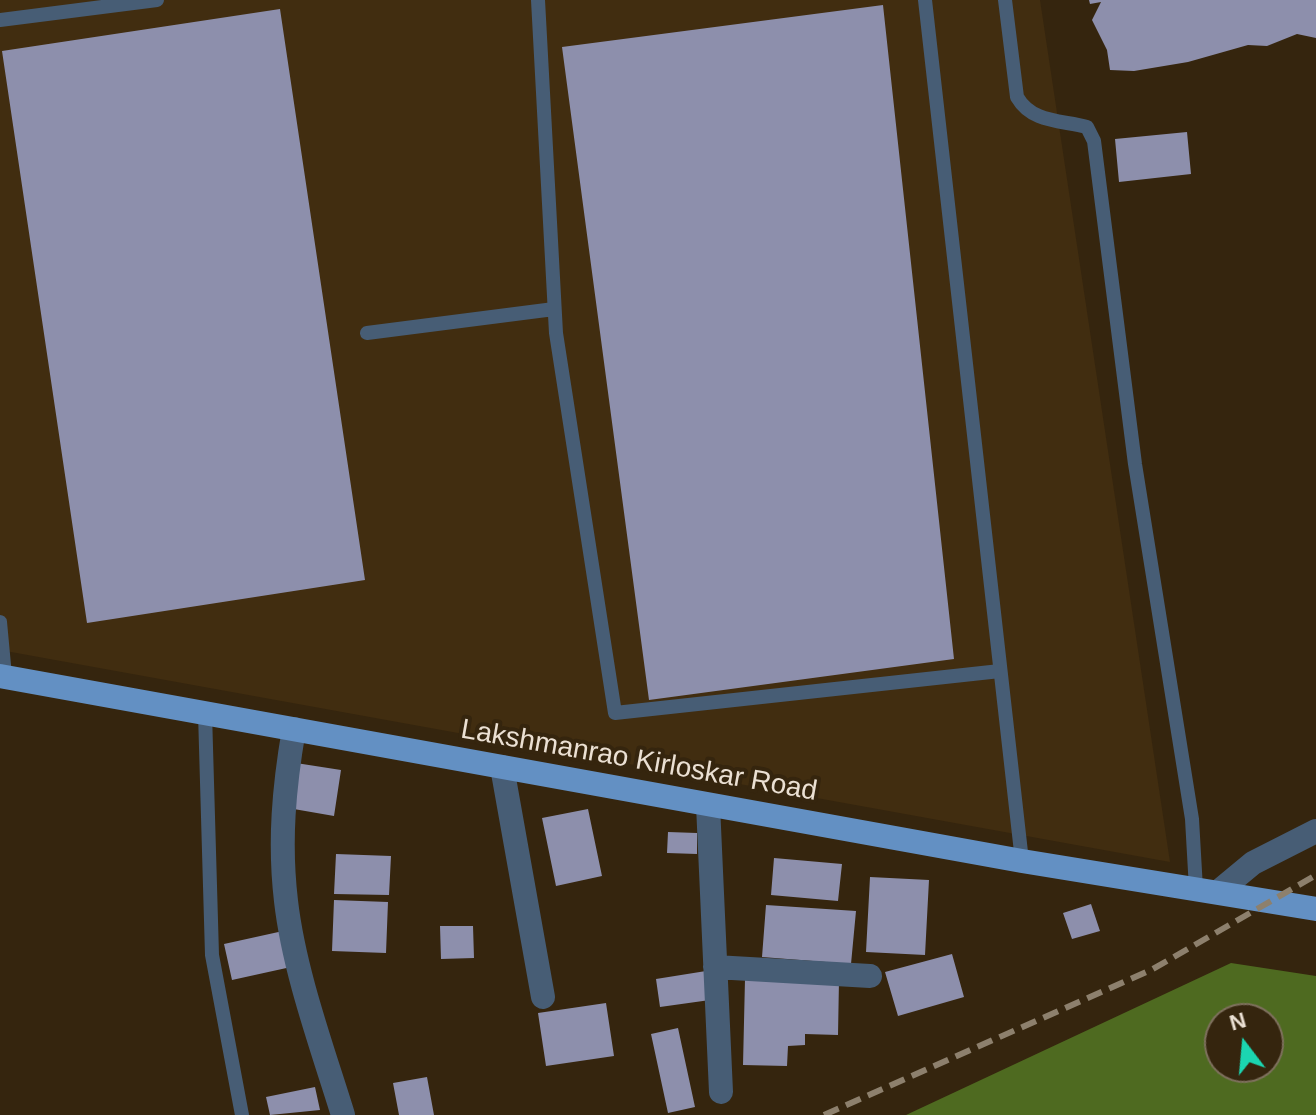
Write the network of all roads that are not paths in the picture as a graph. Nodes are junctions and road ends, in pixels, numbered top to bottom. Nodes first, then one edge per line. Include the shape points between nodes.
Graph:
1 (157, 0) edge
2 (538, 0) edge
3 (925, 0) edge
4 (1005, 0) edge
5 (0, 20) edge
6 (554, 309) junction
7 (367, 333) dead end
8 (0, 622) edge
9 (1000, 671) junction
10 (2, 676) edge
11 (205, 713) junction
12 (294, 729) junction
13 (502, 767) junction
14 (708, 805) junction
15 (1316, 831) edge
16 (1022, 861) junction
17 (1207, 890) junction
18 (1316, 909) edge
19 (715, 967) junction
20 (870, 976) dead end
21 (543, 997) dead end
22 (721, 1092) dead end
23 (242, 1115) edge
24 (343, 1115) edge

1 - 5 lane
2 - 6 lane
3 - 9 lane
4 - 17 lane via 1017,97 1023,108 1037,117 1087,127 1094,141 1135,464
6 - 7 lane
6 - 9 lane via 615,713
8 - 10 lane
9 - 16 lane
10 - 11 main road, Lakshmanrao Kirloskar Road
11 - 12 main road, Lakshmanrao Kirloskar Road
11 - 23 lane via 212,955
12 - 13 main road, Lakshmanrao Kirloskar Road
12 - 24 street via 283,805 286,902
13 - 14 main road, Lakshmanrao Kirloskar Road
13 - 21 street
14 - 16 main road, Lakshmanrao Kirloskar Road
14 - 19 street
15 - 17 street
16 - 17 main road, Lakshmanrao Kirloskar Road
17 - 18 main road, Lakshmanrao Kirloskar Road
19 - 20 street
19 - 22 street

